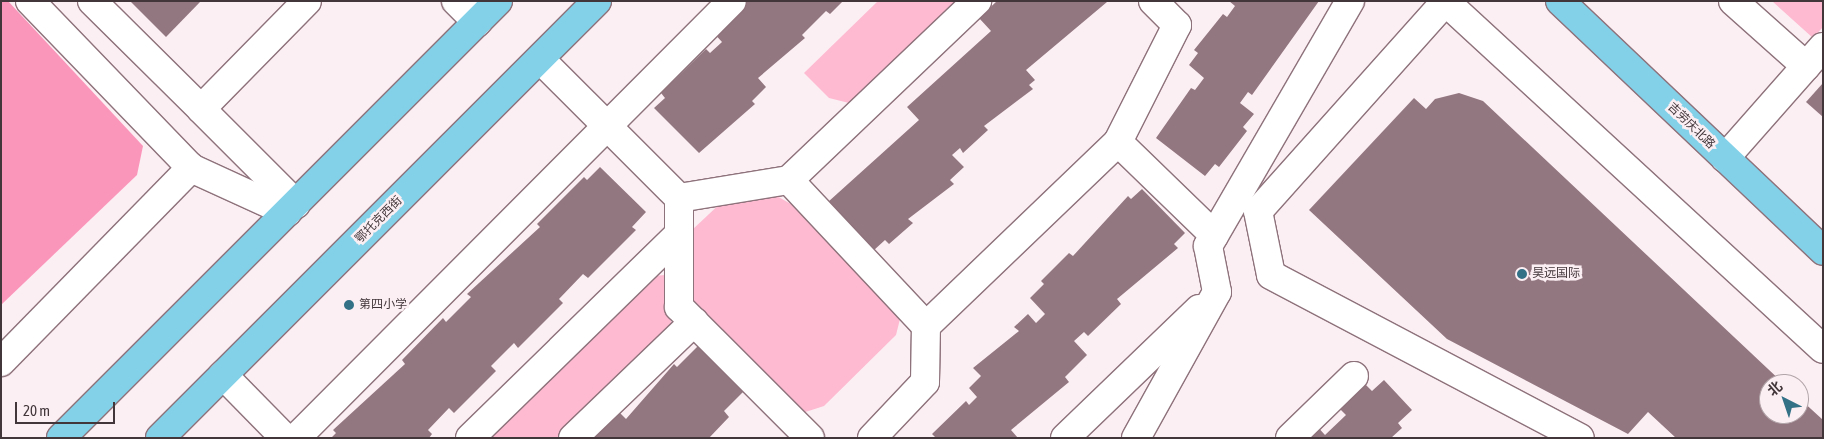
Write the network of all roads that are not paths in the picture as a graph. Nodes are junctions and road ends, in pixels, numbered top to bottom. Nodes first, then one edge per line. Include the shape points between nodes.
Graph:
1 (30, 1) edge
2 (92, 1) edge
3 (307, 1) edge
4 (456, 1) edge
5 (498, 1) edge
6 (597, 1) edge
7 (732, 1) edge
8 (976, 1) edge
9 (1153, 1) edge
10 (1350, 1) edge
11 (1560, 1) edge
12 (1733, 1) edge
13 (1446, 2) edge
14 (477, 22) junction
15 (1814, 57) edge
16 (540, 59) junction
17 (201, 110) junction
18 (607, 126) junction
19 (1118, 142) junction
20 (1725, 158) junction
21 (191, 168) junction
22 (789, 180) junction
23 (679, 198) junction
24 (292, 208) junction
25 (678, 235) junction
26 (1214, 235) junction
27 (1823, 252) edge
28 (1217, 292) junction
29 (694, 322) junction
30 (926, 326) junction
31 (1823, 349) edge
32 (1, 362) edge
33 (223, 375) junction
34 (1354, 376) dead end
35 (61, 438) edge
36 (160, 438) edge
37 (285, 438) edge
38 (296, 438) edge
39 (470, 438) edge
40 (573, 438) edge
41 (810, 438) edge
42 (872, 438) edge
43 (1065, 438) edge
44 (1136, 438) edge
45 (1290, 438) edge
46 (1580, 438) edge

1 - 21 lane
2 - 17 lane
3 - 17 lane
4 - 14 lane
5 - 14 main road
6 - 16 main road, 鄂托克西街
7 - 18 lane
8 - 22 lane
9 - 19 lane via 1177,25
10 - 26 lane
11 - 20 main road, 吉劳庆北路
12 - 15 lane
13 - 31 lane
13 - 46 lane via 1258,211 1271,275
14 - 24 main road
15 - 20 lane
16 - 18 lane
16 - 33 main road, 鄂托克西街
17 - 24 lane
18 - 23 lane
18 - 38 lane
19 - 26 lane
19 - 30 lane
20 - 27 main road, 吉劳庆北路
21 - 24 lane
21 - 32 lane
22 - 23 lane
22 - 30 lane
23 - 25 lane
24 - 35 main road
25 - 29 lane via 679,307
25 - 39 lane
26 - 28 lane via 1208,246
28 - 43 lane
28 - 44 lane
29 - 40 lane
29 - 41 lane
30 - 42 lane via 925,382
33 - 36 main road, 鄂托克西街
33 - 37 lane
34 - 45 lane

